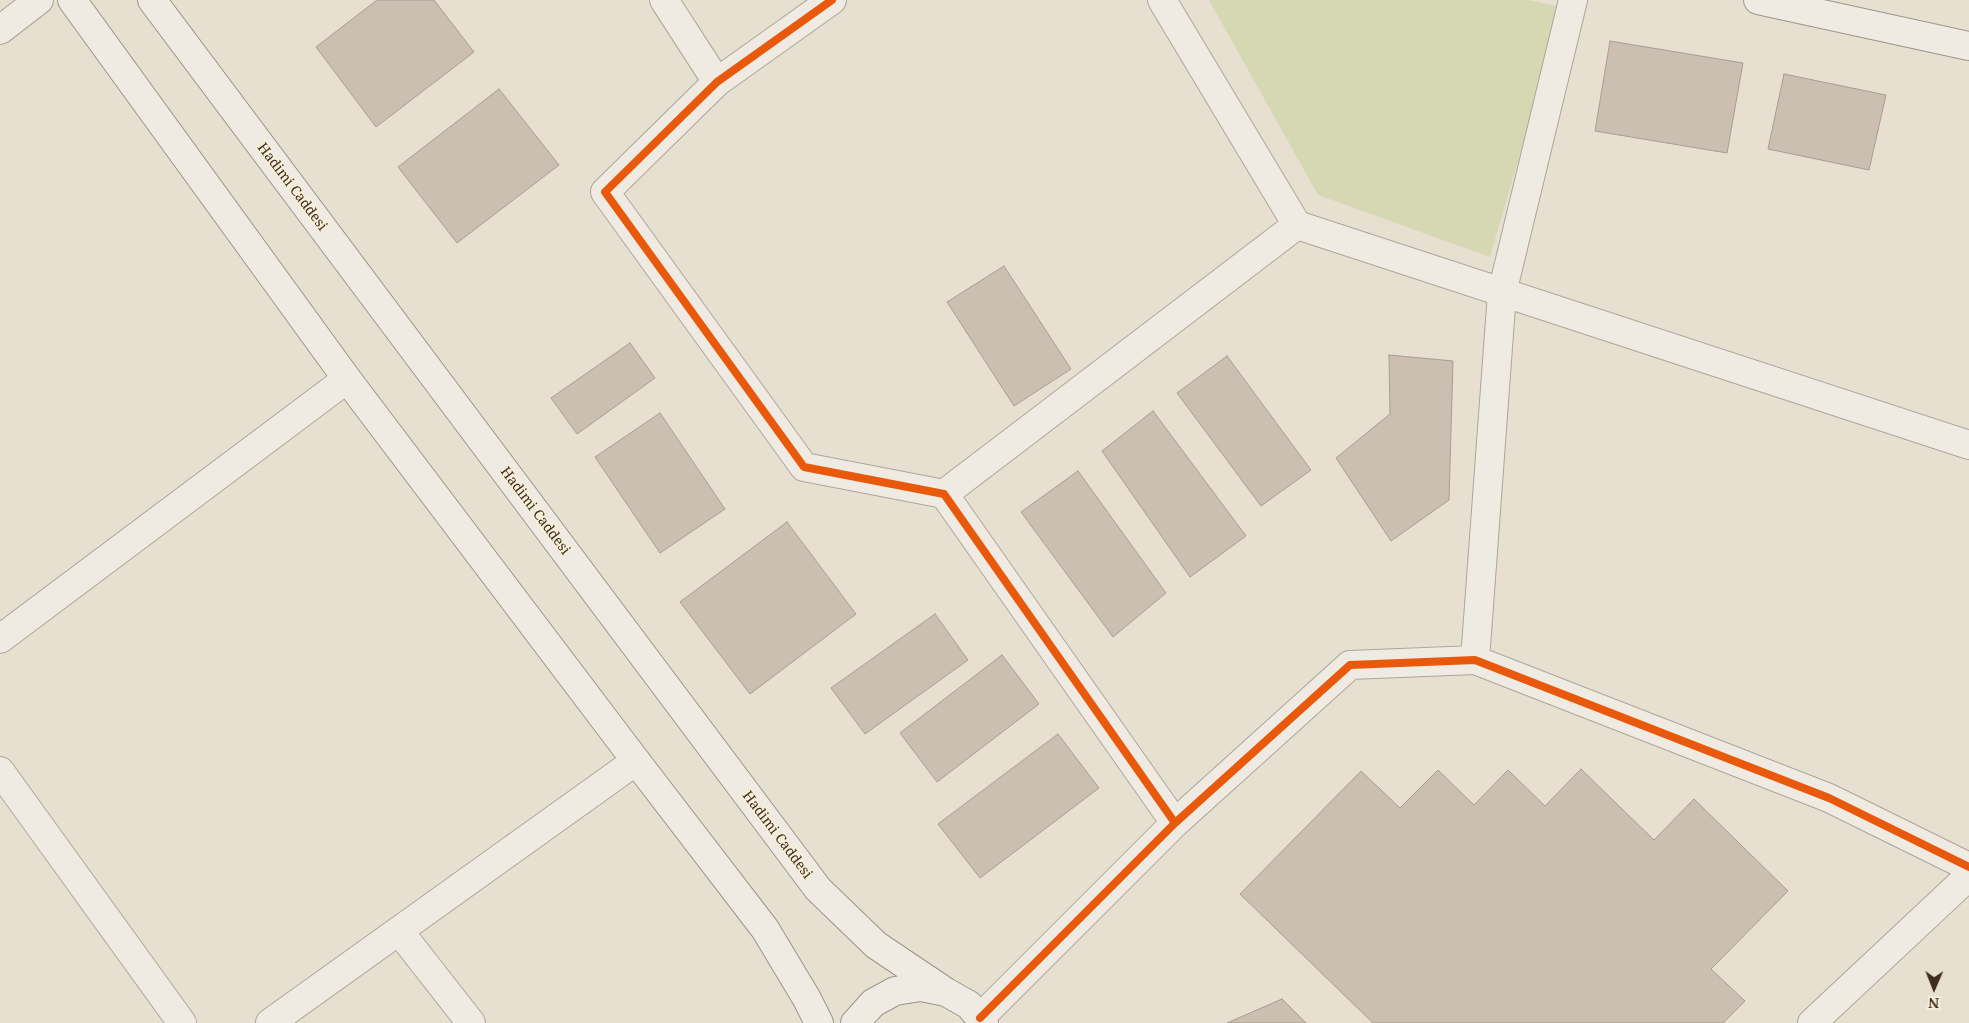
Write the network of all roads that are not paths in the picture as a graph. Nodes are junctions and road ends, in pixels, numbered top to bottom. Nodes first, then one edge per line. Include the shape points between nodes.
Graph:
1 (40, 0) edge
2 (72, 0) edge
3 (152, 0) edge
4 (664, 0) edge
5 (832, 0) edge
6 (1162, 0) edge
7 (1573, 0) edge
8 (1758, 0) edge
9 (0, 30) edge
10 (1969, 46) edge
11 (717, 82) junction
12 (1297, 225) junction
13 (1502, 293) junction
14 (348, 379) junction
15 (1969, 445) edge
16 (944, 494) junction
17 (0, 639) edge
18 (1475, 660) junction
19 (636, 761) junction
20 (0, 770) edge
21 (1175, 823) junction
22 (1969, 867) edge
23 (1969, 876) edge
24 (399, 931) junction
25 (946, 992) junction
26 (982, 1021) edge
27 (182, 1023) edge
28 (270, 1023) edge
29 (471, 1023) edge
30 (819, 1023) edge
31 (855, 1023) edge
32 (1812, 1023) edge

1 - 9 street
2 - 14 street
3 - 25 street, Hadimi Caddesi via 818,889 876,945
4 - 11 street
5 - 11 street
6 - 12 street
7 - 13 street
8 - 10 street
11 - 16 street via 605,192 804,467
12 - 13 street
12 - 16 street
13 - 15 street
13 - 18 street
14 - 17 street
14 - 19 street
16 - 21 street
18 - 21 street via 1350,665
18 - 22 street via 1829,798
19 - 24 street
19 - 30 street via 765,929
20 - 27 street
21 - 26 street
23 - 32 street
24 - 28 street
24 - 29 street
25 - 26 street, Hadimi Caddesi via 968,1005
25 - 31 street via 921,988 895,992 873,1003

